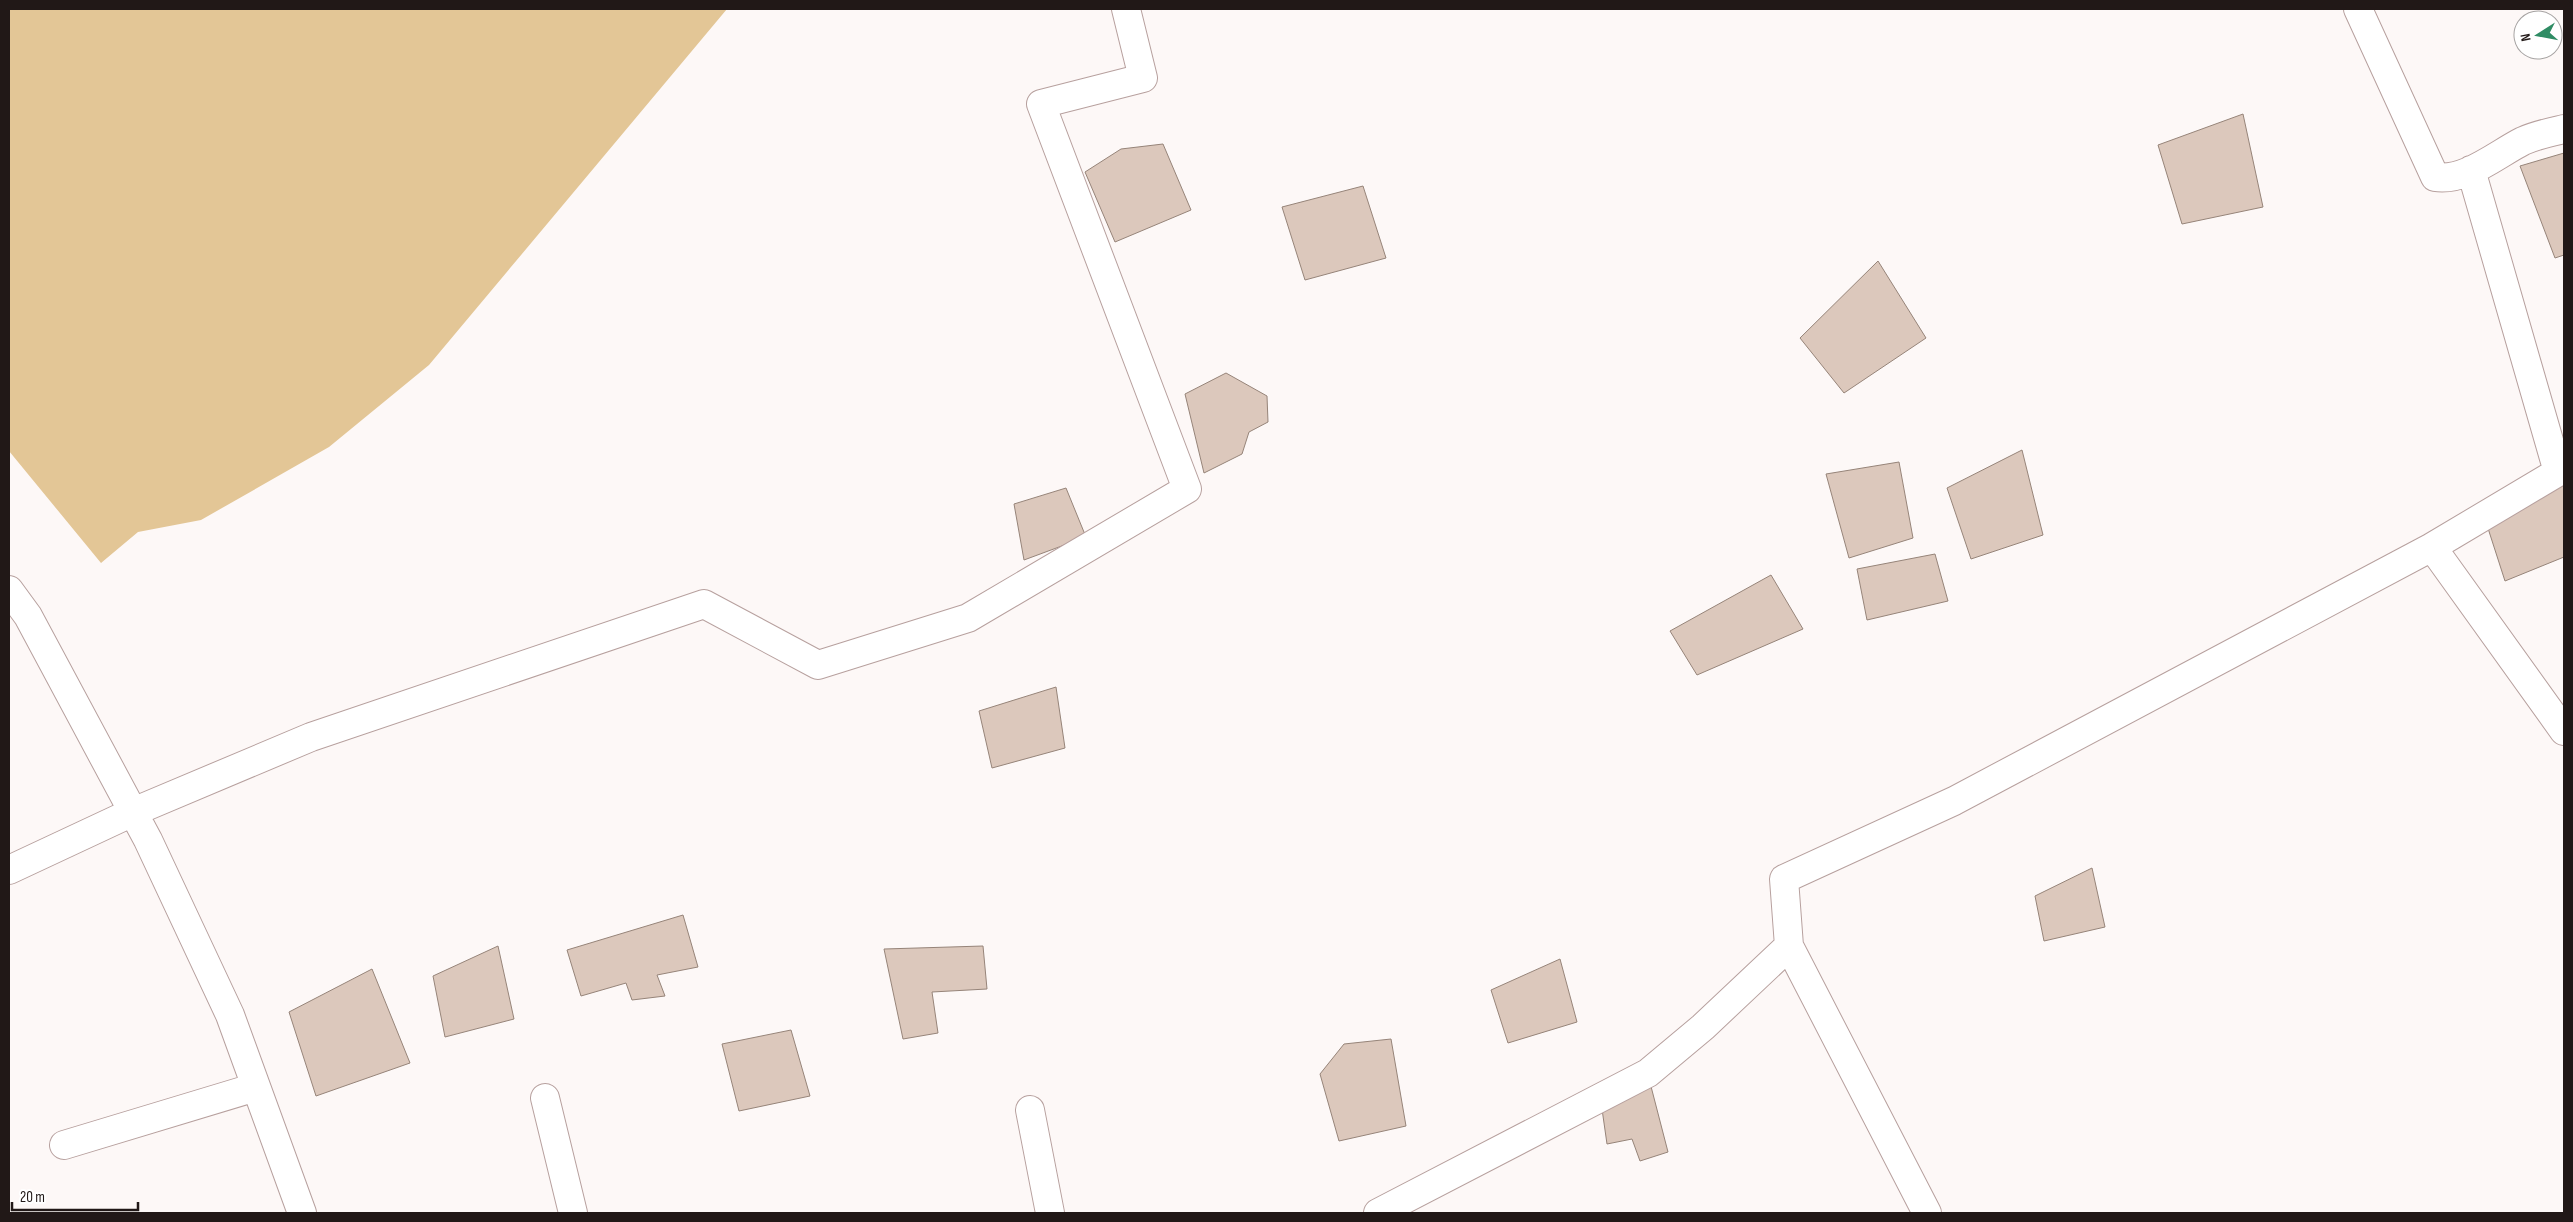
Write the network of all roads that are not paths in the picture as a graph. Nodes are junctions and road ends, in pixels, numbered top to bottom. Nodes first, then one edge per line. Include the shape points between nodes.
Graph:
1 (1126, 9) edge
2 (2358, 9) edge
3 (2564, 128) edge
4 (2471, 170) junction
5 (2432, 547) junction
6 (9, 590) edge
7 (2564, 731) edge
8 (133, 812) junction
9 (9, 870) edge
10 (1790, 946) junction
11 (256, 1087) junction
12 (545, 1098) dead end
13 (1030, 1110) dead end
14 (64, 1145) dead end
15 (302, 1213) edge
16 (573, 1213) edge
17 (1050, 1213) edge
18 (1378, 1213) edge
19 (1927, 1213) edge

1 - 8 street via 1143,78 1041,104 1188,489 968,618 818,666 704,604 311,737
2 - 4 street via 2435,177 2446,179
3 - 4 street via 2525,140
4 - 5 street via 2558,472
5 - 7 street
5 - 10 street via 1954,800 1784,878
6 - 8 street via 28,616
8 - 9 street
8 - 11 street via 230,1015
10 - 18 street via 1648,1073
10 - 19 street
11 - 14 street
11 - 15 street
12 - 16 street
13 - 17 street

